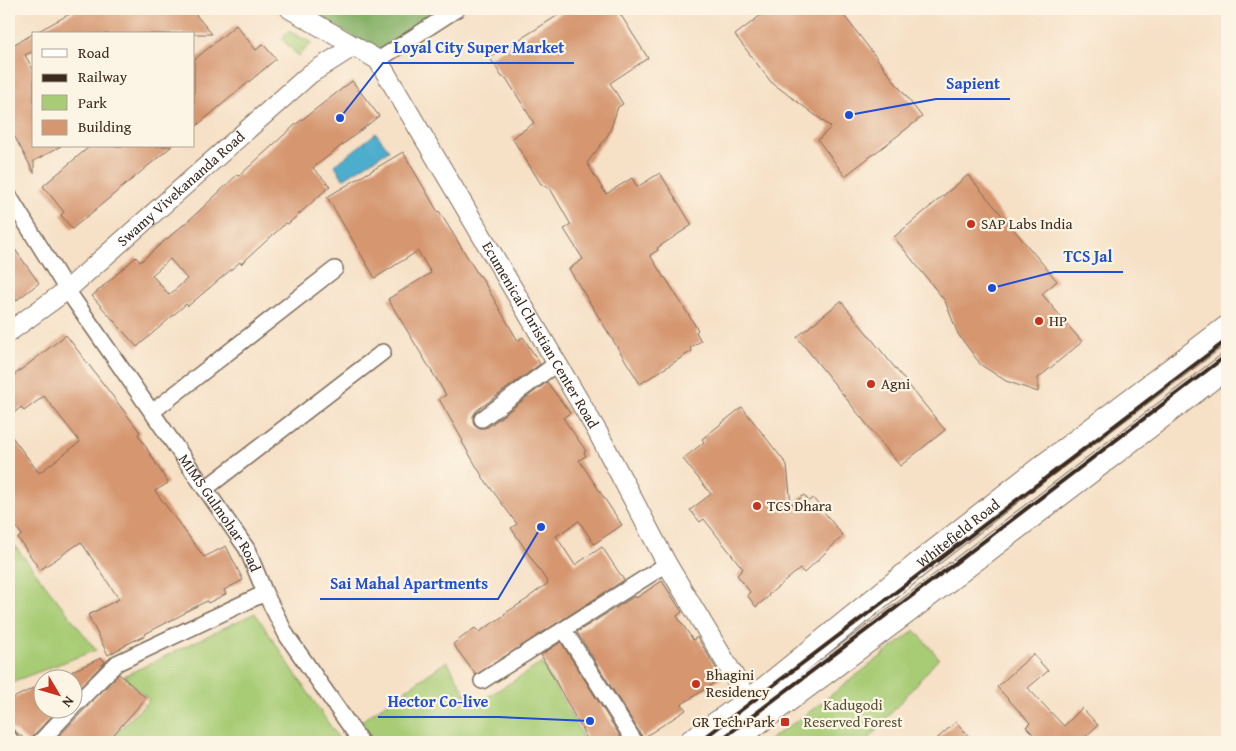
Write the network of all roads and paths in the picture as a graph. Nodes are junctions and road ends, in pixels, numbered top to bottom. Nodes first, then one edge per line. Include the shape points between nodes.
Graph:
1 (290, 9) edge
2 (457, 9) edge
3 (354, 46) junction
4 (378, 60) junction
5 (9, 196) edge
6 (335, 269) dead end
7 (67, 290) junction
8 (1227, 328) edge
9 (9, 332) edge
10 (383, 352) dead end
11 (557, 363) junction
12 (1227, 366) edge
13 (152, 412) junction
14 (482, 419) dead end
15 (205, 489) junction
16 (667, 564) junction
17 (265, 593) junction
18 (564, 630) junction
19 (482, 681) dead end
20 (82, 698) edge
21 (749, 701) junction
22 (63, 718) edge
23 (9, 738) edge
24 (12, 742) edge
25 (40, 742) edge
26 (361, 742) edge
27 (635, 742) edge
28 (691, 742) edge
29 (731, 742) edge

1 - 3 street, Ecumenical Christian Center Road
2 - 4 street
3 - 4 street, Ecumenical Christian Center Road
3 - 7 street, Swamy Vivekananda Road via 310,74
4 - 11 street, Ecumenical Christian Center Road
5 - 7 street, MIMS Gulmohar Road
6 - 13 street
7 - 9 street, Swamy Vivekananda Road
7 - 13 street, MIMS Gulmohar Road
8 - 21 main road, Whitefield Road via 1039,470
10 - 15 street
11 - 14 street
11 - 16 street, Ecumenical Christian Center Road
12 - 29 main road, Whitefield Road
13 - 15 street, MIMS Gulmohar Road
15 - 17 street, MIMS Gulmohar Road via 247,549
16 - 18 street
16 - 21 street, Ecumenical Christian Center Road
17 - 20 street via 117,663
17 - 26 street, MIMS Gulmohar Road via 286,636
18 - 19 street
18 - 27 street
21 - 28 main road, Whitefield Road
22 - 25 street
23 - 24 street

